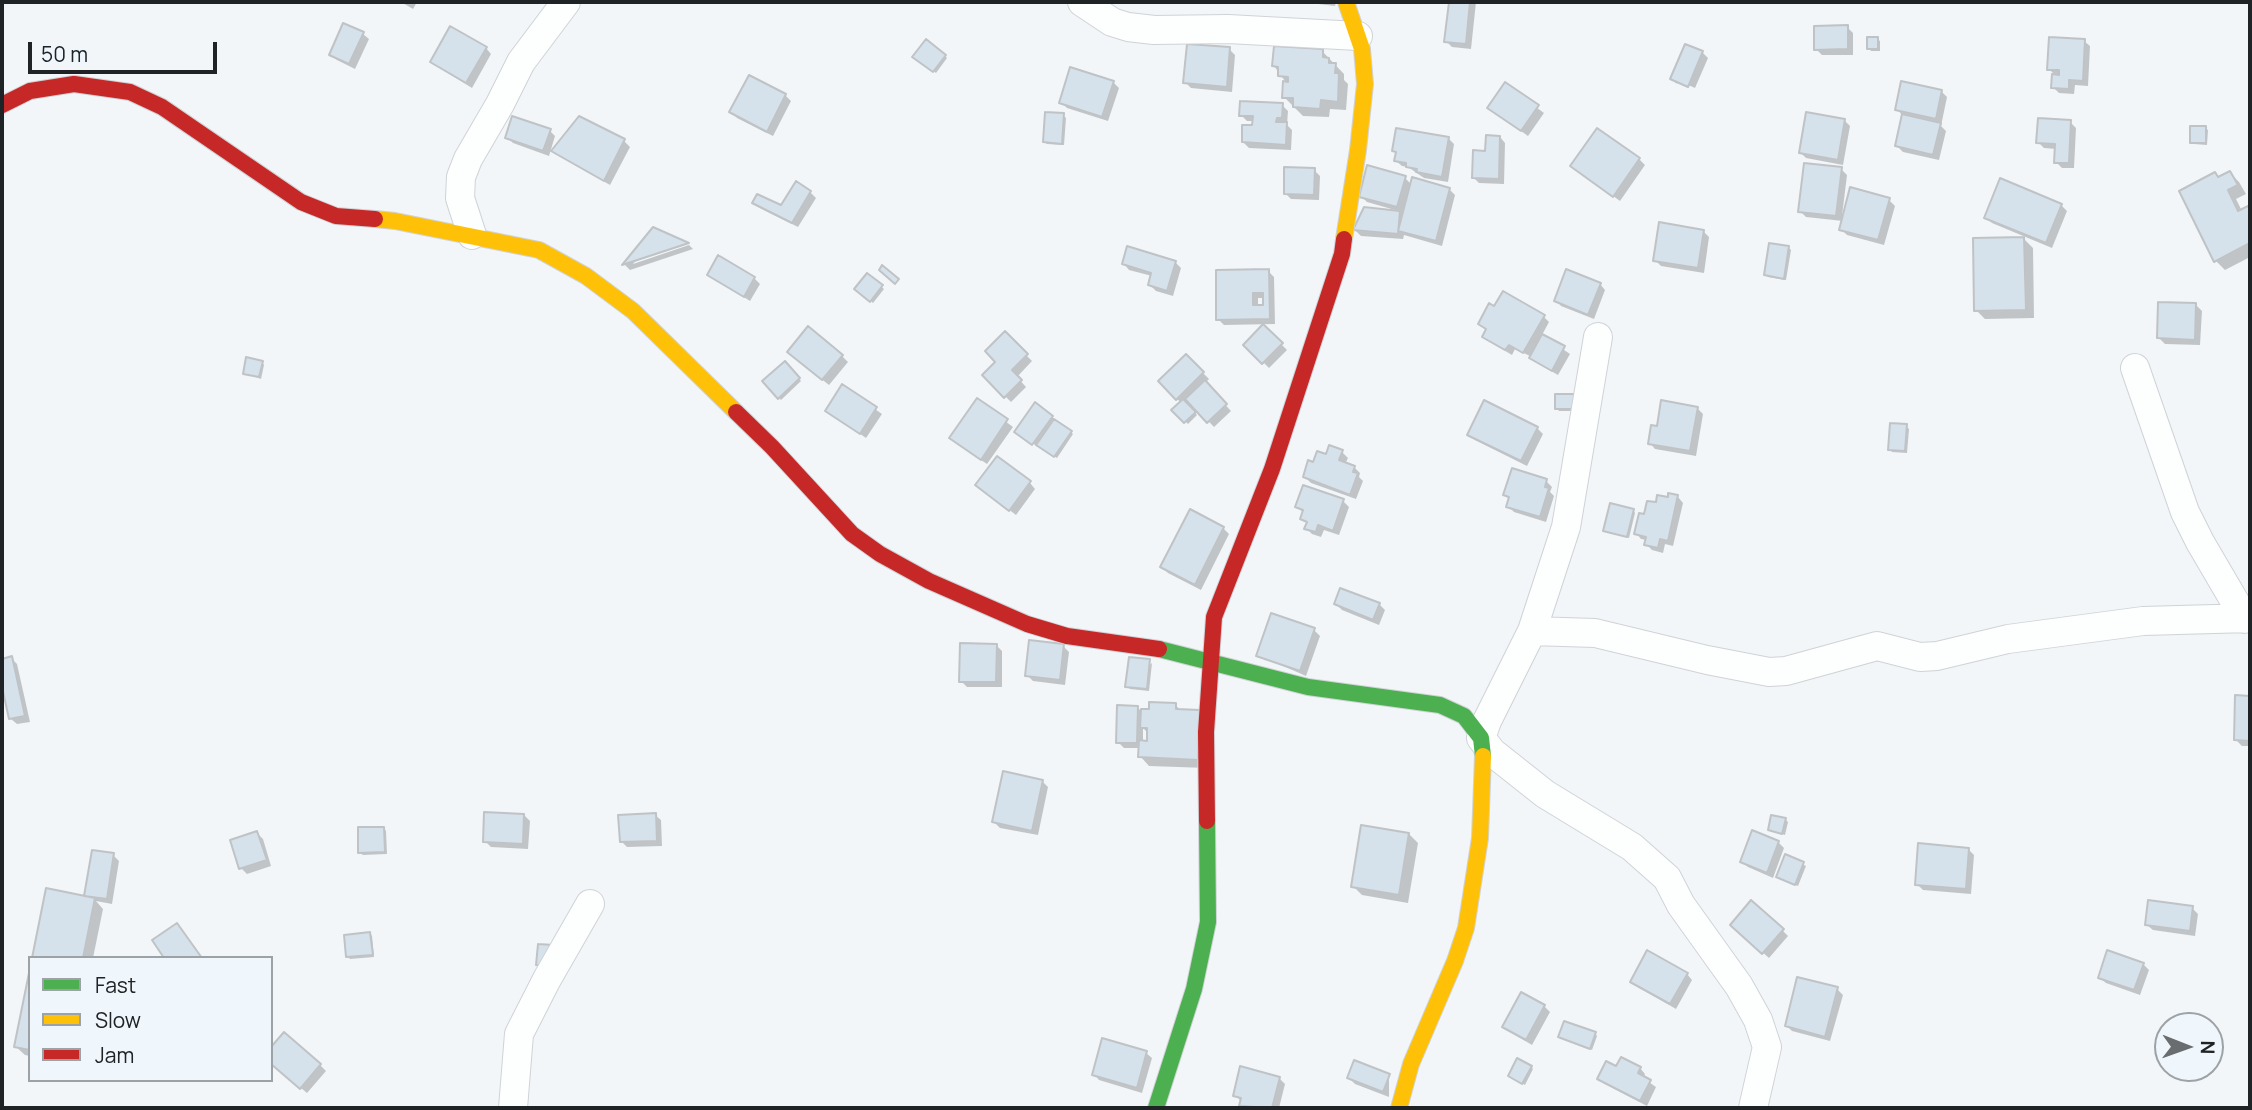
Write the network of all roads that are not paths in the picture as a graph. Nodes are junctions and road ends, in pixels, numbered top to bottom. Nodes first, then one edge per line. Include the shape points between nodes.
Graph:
1 (566, 2) edge
2 (1082, 2) edge
3 (1346, 2) edge
4 (1358, 36) junction
5 (2, 105) edge
6 (472, 235) junction
7 (1598, 337) dead end
8 (2135, 368) dead end
9 (2248, 619) edge
10 (1532, 631) junction
11 (1212, 664) junction
12 (1481, 738) junction
13 (590, 904) dead end
14 (513, 1108) edge
15 (1156, 1108) edge
16 (1399, 1108) edge
17 (1753, 1108) edge

1 - 6 street via 521,62 468,159 460,198
2 - 4 street via 1128,27
3 - 4 street
4 - 11 street via 1365,84 1342,254 1272,469 1214,617
5 - 6 street via 30,91 74,84 130,92 162,107 301,202 336,216
6 - 11 street via 539,250 586,276 633,311 772,447 852,534 880,554 1027,624 1067,636 1171,651
7 - 10 street via 1566,527
8 - 9 street via 2185,512
9 - 10 street via 2143,621 2008,639 1937,656 1920,657 1877,646 1769,672 1595,633
10 - 12 street
11 - 12 street via 1308,687 1440,705 1471,721
11 - 15 street via 1206,732 1208,922 1194,989
12 - 16 street via 1480,838 1466,928 1411,1064
12 - 17 street via 1545,794 1632,847 1667,878 1758,1020 1767,1047
13 - 14 street via 519,1034

